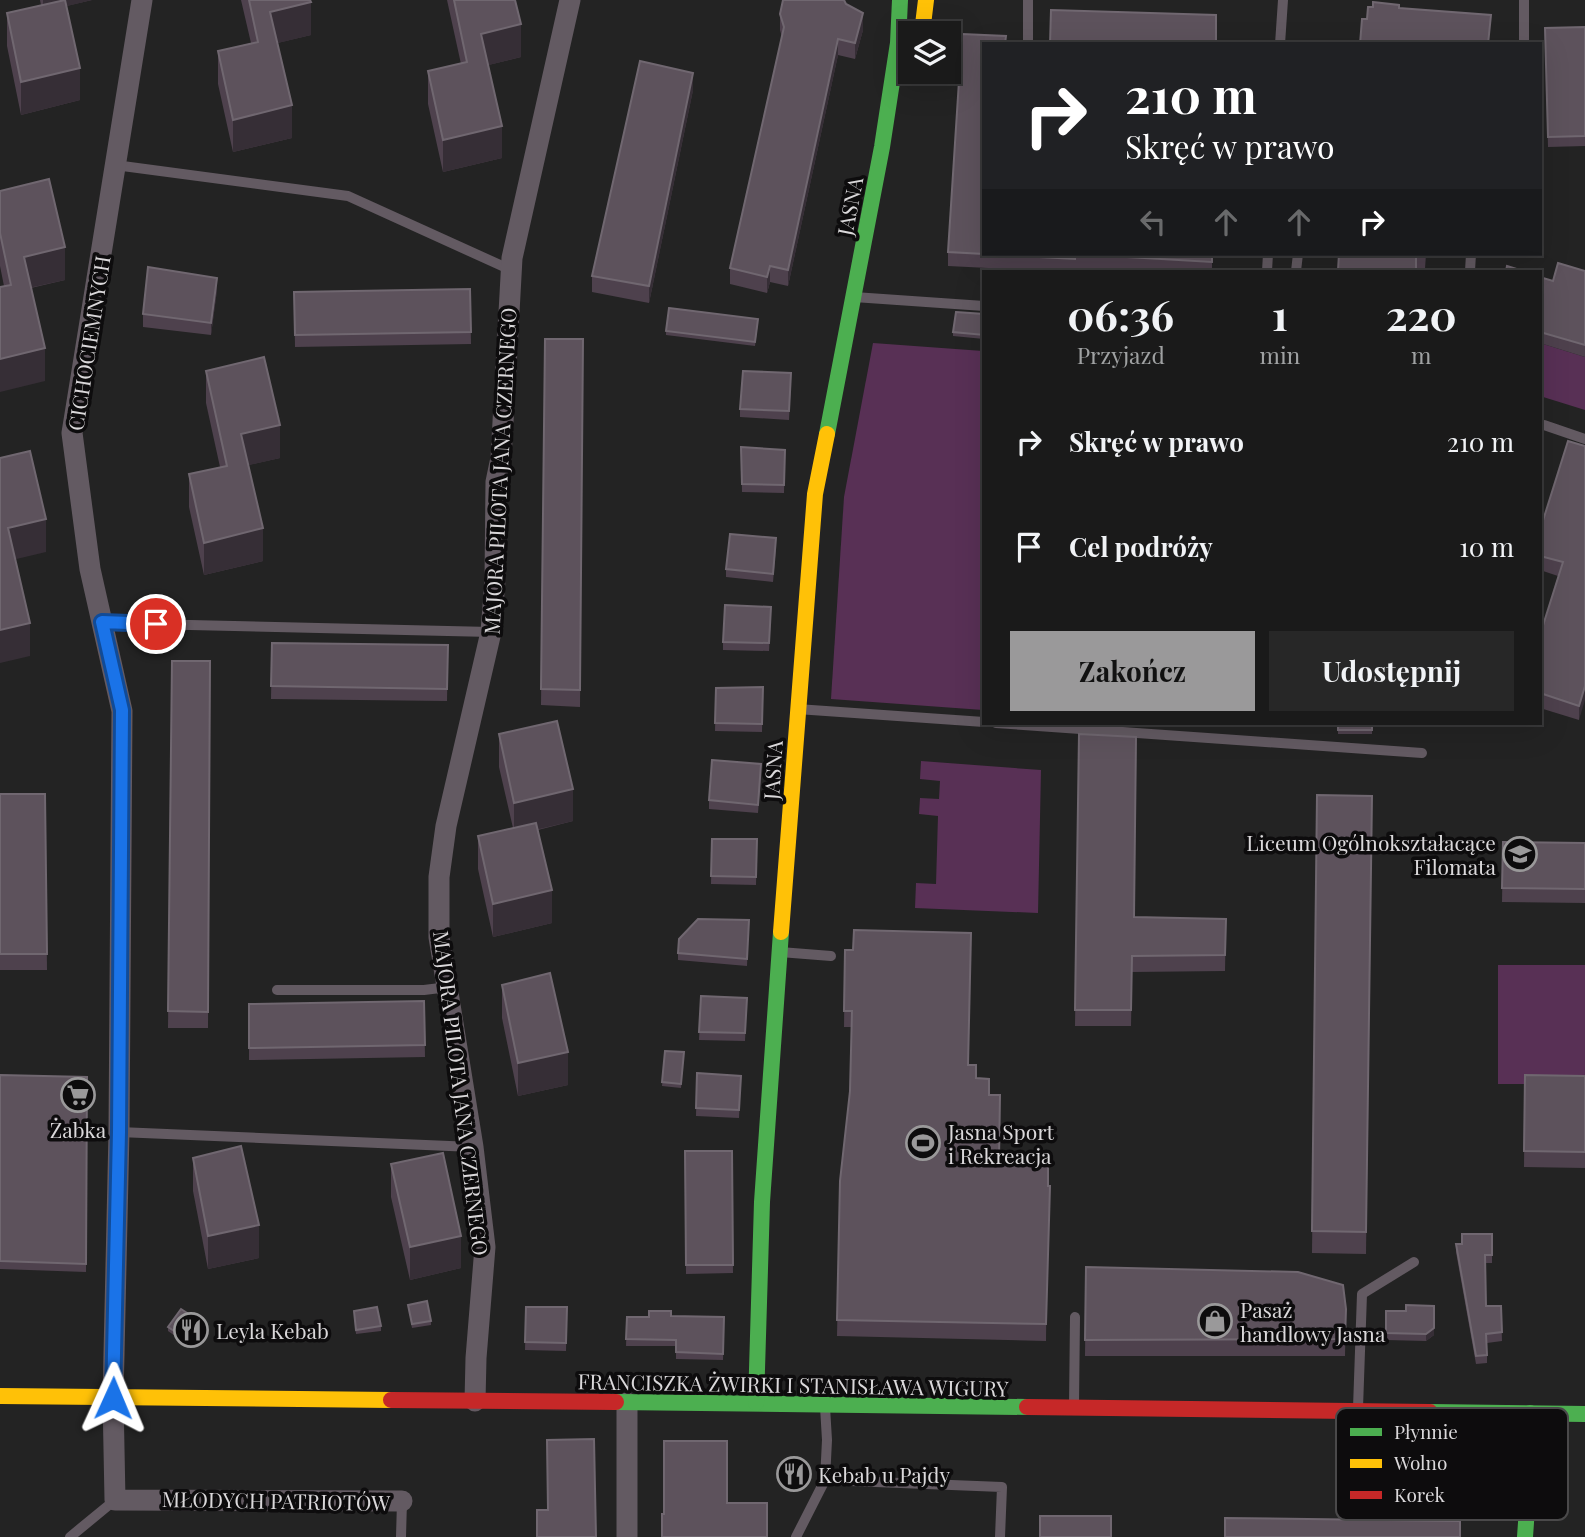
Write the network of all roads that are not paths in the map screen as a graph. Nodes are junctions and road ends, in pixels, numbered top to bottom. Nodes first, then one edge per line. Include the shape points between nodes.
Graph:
1 (142, 0) edge
2 (570, 0) edge
3 (900, 0) edge
4 (926, 0) edge
5 (1028, 0) edge
6 (1283, 0) edge
7 (1524, 0) edge
8 (923, 21) edge
9 (1028, 42) edge
10 (1280, 42) edge
11 (1524, 42) edge
12 (908, 84) dead end
13 (882, 147) junction
14 (115, 165) junction
15 (511, 270) junction
16 (852, 297) junction
17 (982, 306) edge
18 (1544, 425) dead end
19 (1585, 439) edge
20 (102, 622) junction
21 (491, 632) junction
22 (797, 709) junction
23 (982, 722) edge
24 (1024, 725) edge
25 (1422, 753) dead end
26 (780, 952) junction
27 (831, 956) dead end
28 (448, 987) junction
29 (277, 990) dead end
30 (119, 1132) junction
31 (473, 1147) junction
32 (1414, 1262) dead end
33 (1075, 1317) dead end
34 (0, 1396) edge
35 (113, 1398) junction
36 (475, 1401) junction
37 (627, 1403) junction
38 (757, 1403) junction
39 (825, 1404) junction
40 (1074, 1408) junction
41 (1358, 1408) edge
42 (1336, 1412) edge
43 (825, 1480) junction
44 (115, 1500) junction
45 (402, 1501) joint
46 (70, 1537) edge
47 (401, 1537) edge
48 (627, 1537) edge
49 (796, 1537) edge
50 (1000, 1537) edge

1 - 14 street, CICHOCIEMNYCH
2 - 15 street, MAJORA PILOTA JANA CZERNEGO
3 - 13 street, JASNA
4 - 8 street
5 - 9 lane
6 - 10 lane
7 - 11 lane
12 - 13 street, JASNA
13 - 16 street, JASNA
14 - 15 lane via 348,196
14 - 20 street, CICHOCIEMNYCH via 72,433 90,569
15 - 21 street, MAJORA PILOTA JANA CZERNEGO
16 - 17 lane
16 - 22 street, JASNA via 815,494
18 - 19 lane
20 - 21 lane
20 - 30 street, CICHOCIEMNYCH via 122,710
21 - 28 street, MAJORA PILOTA JANA CZERNEGO via 446,826 439,877 439,937
22 - 23 lane
22 - 26 street, JASNA
24 - 25 lane
26 - 27 lane
26 - 38 street, JASNA via 762,1202
28 - 29 lane
28 - 31 street, MAJORA PILOTA JANA CZERNEGO
30 - 31 lane
30 - 35 street, CICHOCIEMNYCH
31 - 36 street, MAJORA PILOTA JANA CZERNEGO via 485,1247
32 - 41 lane via 1362,1294
33 - 40 lane
34 - 35 street, FRANCISZKA ŻWIRKI I STANISŁAWA WIGURY
35 - 36 street, FRANCISZKA ŻWIRKI I STANISŁAWA WIGURY
35 - 44 street
36 - 37 street, FRANCISZKA ŻWIRKI I STANISŁAWA WIGURY
37 - 38 street, FRANCISZKA ŻWIRKI I STANISŁAWA WIGURY
37 - 48 street
38 - 39 street, FRANCISZKA ŻWIRKI I STANISŁAWA WIGURY
39 - 40 street, FRANCISZKA ŻWIRKI I STANISŁAWA WIGURY
39 - 43 lane
40 - 42 street, FRANCISZKA ŻWIRKI I STANISŁAWA WIGURY
43 - 49 lane
43 - 50 lane via 1002,1487
44 - 45 street, MŁODYCH PATRIOTÓW
44 - 46 lane
45 - 47 lane, MŁODYCH PATRIOTÓW

